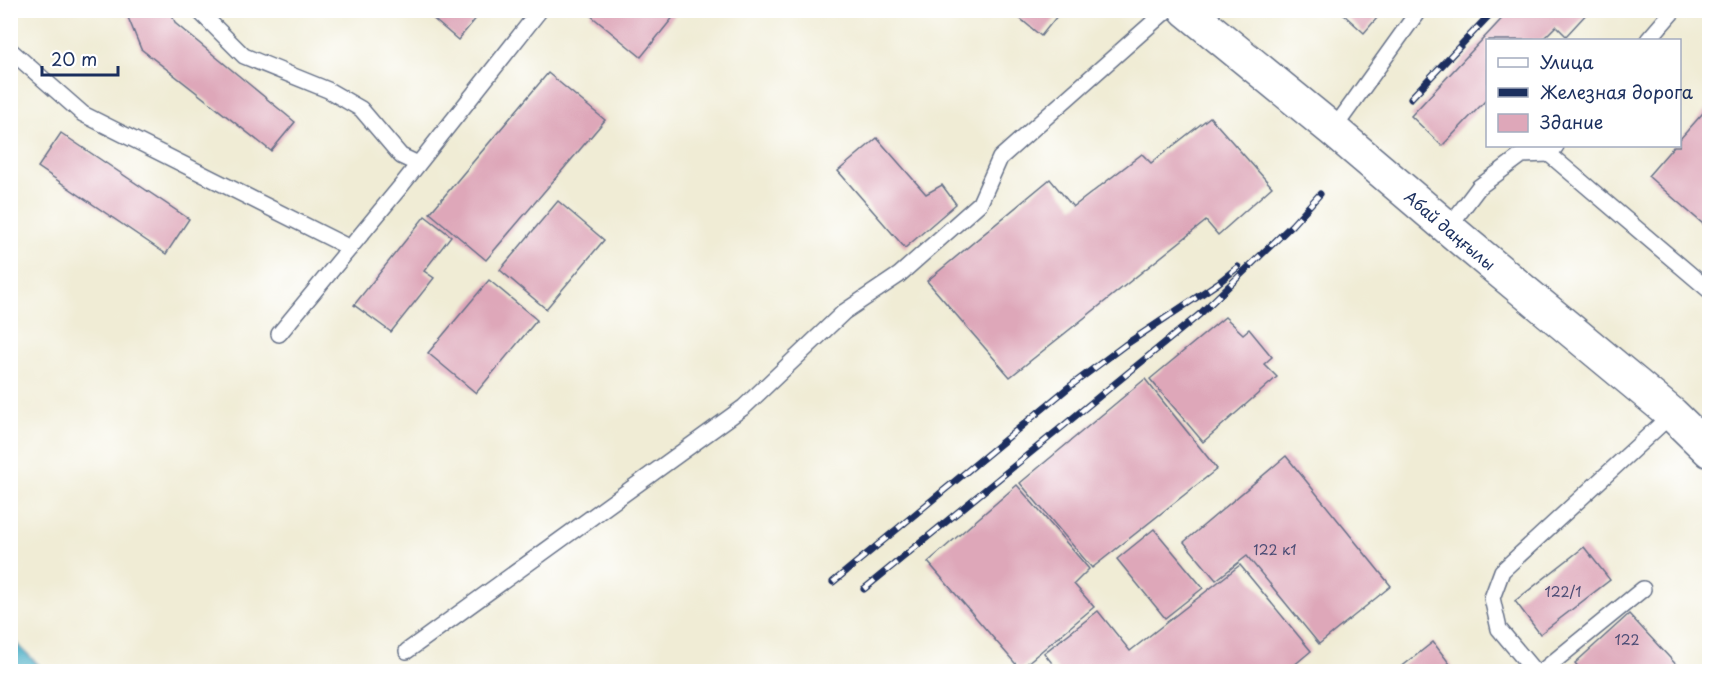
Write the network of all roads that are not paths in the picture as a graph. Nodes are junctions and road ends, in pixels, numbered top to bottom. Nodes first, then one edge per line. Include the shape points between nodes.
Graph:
1 (198, 10) edge
2 (540, 10) edge
3 (1167, 10) edge
4 (1186, 10) edge
5 (1419, 10) edge
6 (1674, 10) edge
7 (1649, 39) edge
8 (10, 50) edge
9 (1333, 130) junction
10 (1553, 150) edge
11 (418, 164) junction
12 (1448, 228) junction
13 (350, 248) junction
14 (1710, 291) edge
15 (279, 334) dead end
16 (1672, 414) junction
17 (1710, 451) edge
18 (1643, 590) dead end
19 (407, 651) dead end
20 (1535, 672) edge
21 (1541, 672) edge

1 - 11 lane via 244,56 328,90 361,109 401,156
2 - 11 lane
3 - 19 lane via 1000,158 980,203 899,275 844,312 744,407
4 - 9 main road, Абай даңғылы
5 - 9 lane
6 - 7 lane
8 - 13 lane via 83,114
9 - 12 main road, Абай даңғылы
10 - 12 lane via 1522,155 1479,187
10 - 14 lane
11 - 13 lane
12 - 16 main road, Абай даңғылы
13 - 15 lane
16 - 17 main road, Абай даңғылы
16 - 20 lane via 1502,571 1492,598 1499,629
18 - 21 lane

